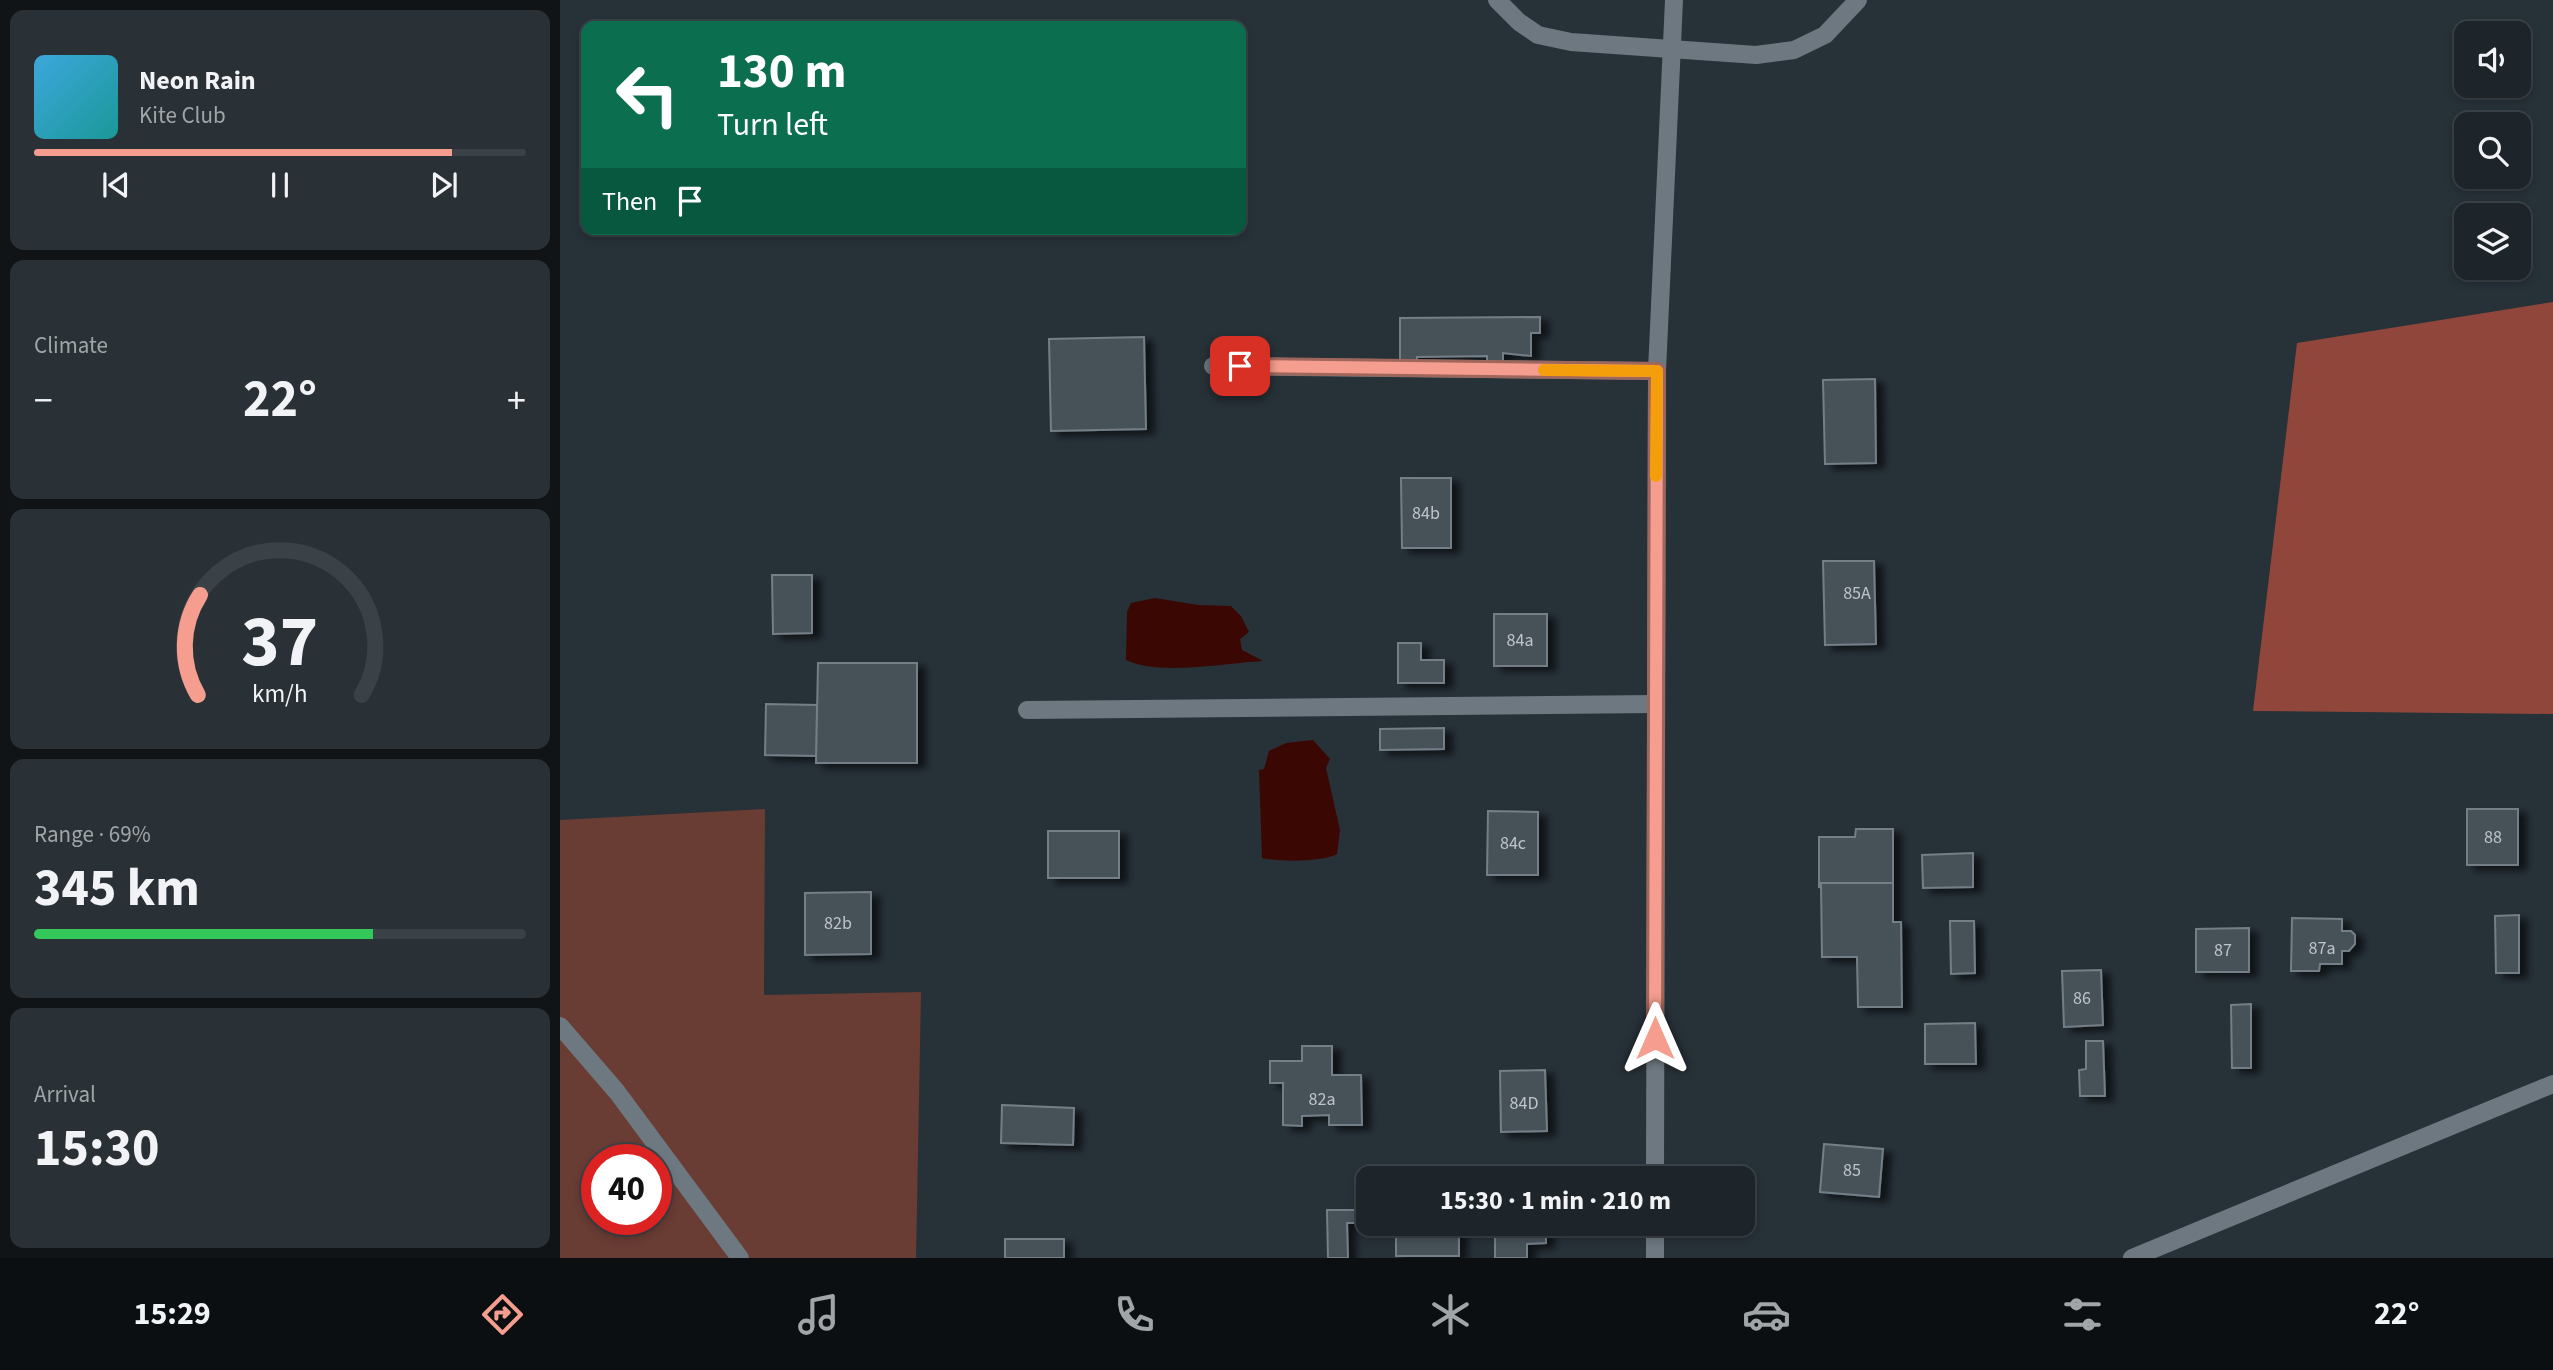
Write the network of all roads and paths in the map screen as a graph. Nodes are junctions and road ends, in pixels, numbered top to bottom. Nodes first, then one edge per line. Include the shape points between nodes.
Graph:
1 (1497, 0) edge
2 (1674, 0) edge
3 (1858, 0) edge
4 (1671, 49) junction
5 (1213, 366) dead end
6 (1657, 371) junction
7 (1655, 704) junction
8 (1027, 710) dead end
9 (560, 1026) edge
10 (2553, 1084) edge
11 (1655, 1166) edge
12 (1655, 1236) edge
13 (2160, 1252) edge
14 (740, 1258) edge
15 (1655, 1258) edge
16 (2132, 1258) edge

1 - 4 street via 1538,35 1571,42
2 - 4 street
3 - 4 street via 1825,35 1794,50 1756,55
4 - 6 street
5 - 6 street
6 - 7 street
7 - 8 street
7 - 11 street
9 - 14 street via 617,1092
10 - 13 street
12 - 15 street
13 - 16 street

